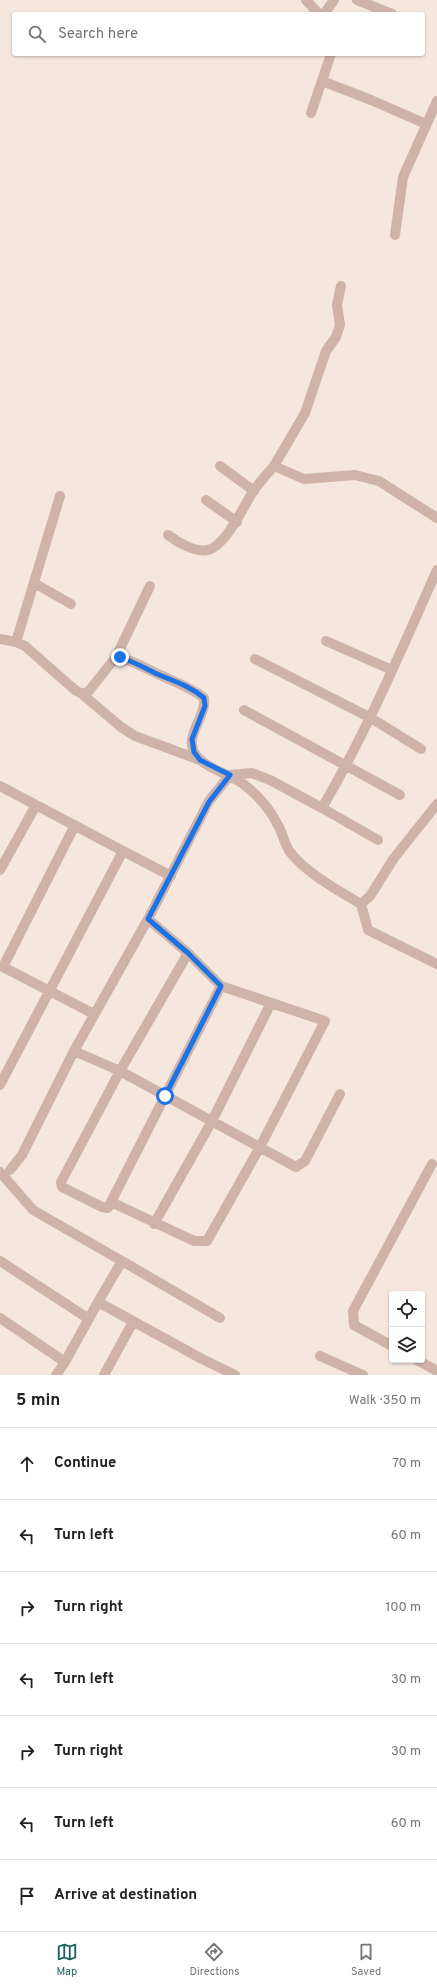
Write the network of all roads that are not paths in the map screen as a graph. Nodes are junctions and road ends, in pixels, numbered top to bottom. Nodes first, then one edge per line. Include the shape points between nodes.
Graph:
1 (306, 0) edge
2 (334, 0) edge
3 (358, 0) edge
4 (317, 12) edge
5 (325, 12) edge
6 (387, 12) edge
7 (330, 56) edge
8 (322, 81) junction
9 (437, 101) edge
10 (312, 112) dead end
11 (426, 124) junction
12 (395, 234) dead end
13 (341, 286) dead end
14 (220, 466) dead end
15 (274, 466) junction
16 (254, 491) junction
17 (60, 496) dead end
18 (206, 500) dead end
19 (437, 518) edge
20 (237, 522) junction
21 (168, 535) dead end
22 (437, 570) edge
23 (34, 583) junction
24 (150, 586) dead end
25 (71, 604) dead end
26 (0, 639) edge
27 (326, 641) dead end
28 (16, 642) junction
29 (116, 657) junction
30 (255, 658) dead end
31 (392, 670) junction
32 (82, 694) junction
33 (244, 710) dead end
34 (371, 718) junction
35 (421, 749) dead end
36 (200, 760) junction
37 (347, 766) junction
38 (230, 775) junction
39 (0, 786) edge
40 (400, 795) dead end
41 (437, 804) edge
42 (36, 805) junction
43 (322, 808) junction
44 (75, 825) junction
45 (378, 840) dead end
46 (123, 851) junction
47 (0, 870) edge
48 (171, 876) junction
49 (361, 904) junction
50 (148, 919) junction
51 (188, 953) junction
52 (437, 964) edge
53 (1, 968) edge
54 (221, 986) junction
55 (48, 990) junction
56 (271, 1002) junction
57 (94, 1014) junction
58 (74, 1051) junction
59 (120, 1072) junction
60 (0, 1085) edge
61 (340, 1094) dead end
62 (165, 1096) junction
63 (212, 1121) junction
64 (260, 1147) junction
65 (432, 1164) dead end
66 (5, 1171) edge
67 (111, 1202) junction
68 (154, 1224) junction
69 (0, 1261) edge
70 (122, 1261) junction
71 (98, 1302) junction
72 (0, 1318) edge
73 (220, 1318) dead end
74 (89, 1319) junction
75 (133, 1322) junction
76 (389, 1344) edge
77 (320, 1356) dead end
78 (65, 1362) junction
79 (422, 1363) edge
80 (437, 1371) edge
81 (56, 1375) edge
82 (104, 1375) edge
83 (235, 1375) edge
84 (363, 1375) edge

1 - 4 street
2 - 5 street
3 - 6 street
7 - 8 street
8 - 10 street
8 - 11 street
9 - 11 street
11 - 12 street via 403,177
13 - 15 street via 337,305 340,325 336,337 326,351 305,413
14 - 16 street
15 - 16 street
15 - 19 street via 304,479 355,474 379,481
16 - 20 street
17 - 23 street
18 - 20 street
20 - 21 street via 215,548 206,551 182,545
22 - 31 street
23 - 25 street
23 - 28 street
24 - 29 street
26 - 28 street
27 - 31 street
28 - 32 street via 25,646
29 - 32 street via 88,692
29 - 36 street via 137,663 192,688 204,698 205,706 192,739 194,752
30 - 34 street
31 - 34 street
32 - 36 street via 121,727 136,736
33 - 37 street
34 - 35 street
34 - 37 street
36 - 38 street
37 - 40 street
37 - 43 street
38 - 43 street via 252,773
38 - 48 street via 209,802
38 - 49 street via 267,806 290,852 320,879
39 - 42 street
41 - 49 street via 394,858 370,896
42 - 44 street
42 - 47 street
43 - 45 street
44 - 46 street
44 - 53 street
46 - 48 street
46 - 55 street
48 - 50 street
49 - 52 street via 368,930
50 - 51 street
50 - 57 street
51 - 54 street
51 - 59 street
53 - 55 street
54 - 56 street
54 - 62 street
55 - 57 street
55 - 60 street
56 - 63 street
56 - 64 street via 325,1021
57 - 58 street
58 - 59 street
58 - 66 street via 22,1155
59 - 62 street
59 - 67 street via 61,1182 62,1187 102,1207 108,1208
61 - 64 street via 301,1165 290,1165
62 - 63 street
62 - 67 street
63 - 64 street
63 - 68 street
64 - 68 street via 207,1241 194,1241
65 - 76 street via 353,1311 354,1325
66 - 70 street via 33,1210
67 - 68 street
69 - 74 street
70 - 71 street
70 - 73 street
71 - 74 street
71 - 75 street
72 - 78 street
74 - 78 street
75 - 82 street
75 - 83 street
77 - 84 street
78 - 81 street
79 - 80 street

